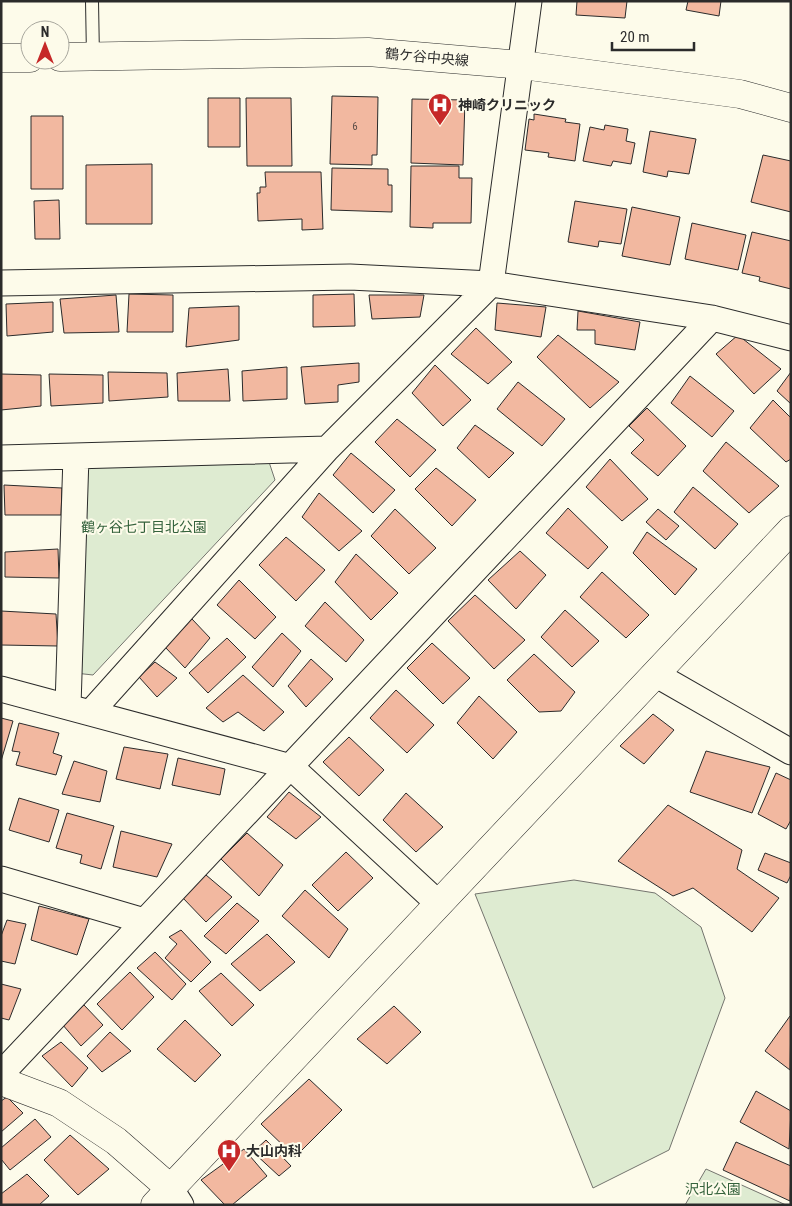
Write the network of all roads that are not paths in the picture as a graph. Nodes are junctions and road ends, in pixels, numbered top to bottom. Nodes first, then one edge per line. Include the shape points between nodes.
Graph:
1 (92, 1) edge
2 (529, 1) edge
3 (70, 57) edge
4 (93, 57) junction
5 (1, 58) edge
6 (20, 58) edge
7 (522, 65) junction
8 (791, 108) edge
9 (1, 283) edge
10 (491, 284) junction
11 (712, 318) junction
12 (791, 338) edge
13 (326, 449) junction
14 (76, 456) junction
15 (1, 458) edge
16 (791, 530) edge
17 (655, 674) junction
18 (1, 688) edge
19 (79, 709) junction
20 (791, 752) edge
21 (291, 767) junction
22 (1, 879) edge
23 (439, 904) junction
24 (144, 922) junction
25 (1, 1074) edge
26 (1, 1081) edge
27 (169, 1200) edge

1 - 4 lane
2 - 7 street
3 - 4 street, 鶴ケ谷中央線
4 - 7 street, 鶴ケ谷中央線 via 368,52
5 - 6 street
7 - 8 street, 鶴ケ谷中央線 via 740,94
7 - 10 street
9 - 10 street via 350,277
10 - 11 street
10 - 13 street
11 - 12 street
11 - 21 street
13 - 14 street
13 - 19 street
14 - 15 street
14 - 19 street
16 - 17 street
17 - 20 street
17 - 23 street
18 - 19 street
19 - 21 street
21 - 23 street
21 - 24 street
22 - 24 street
23 - 27 street
24 - 25 street
26 - 27 street via 59,1103 116,1141

